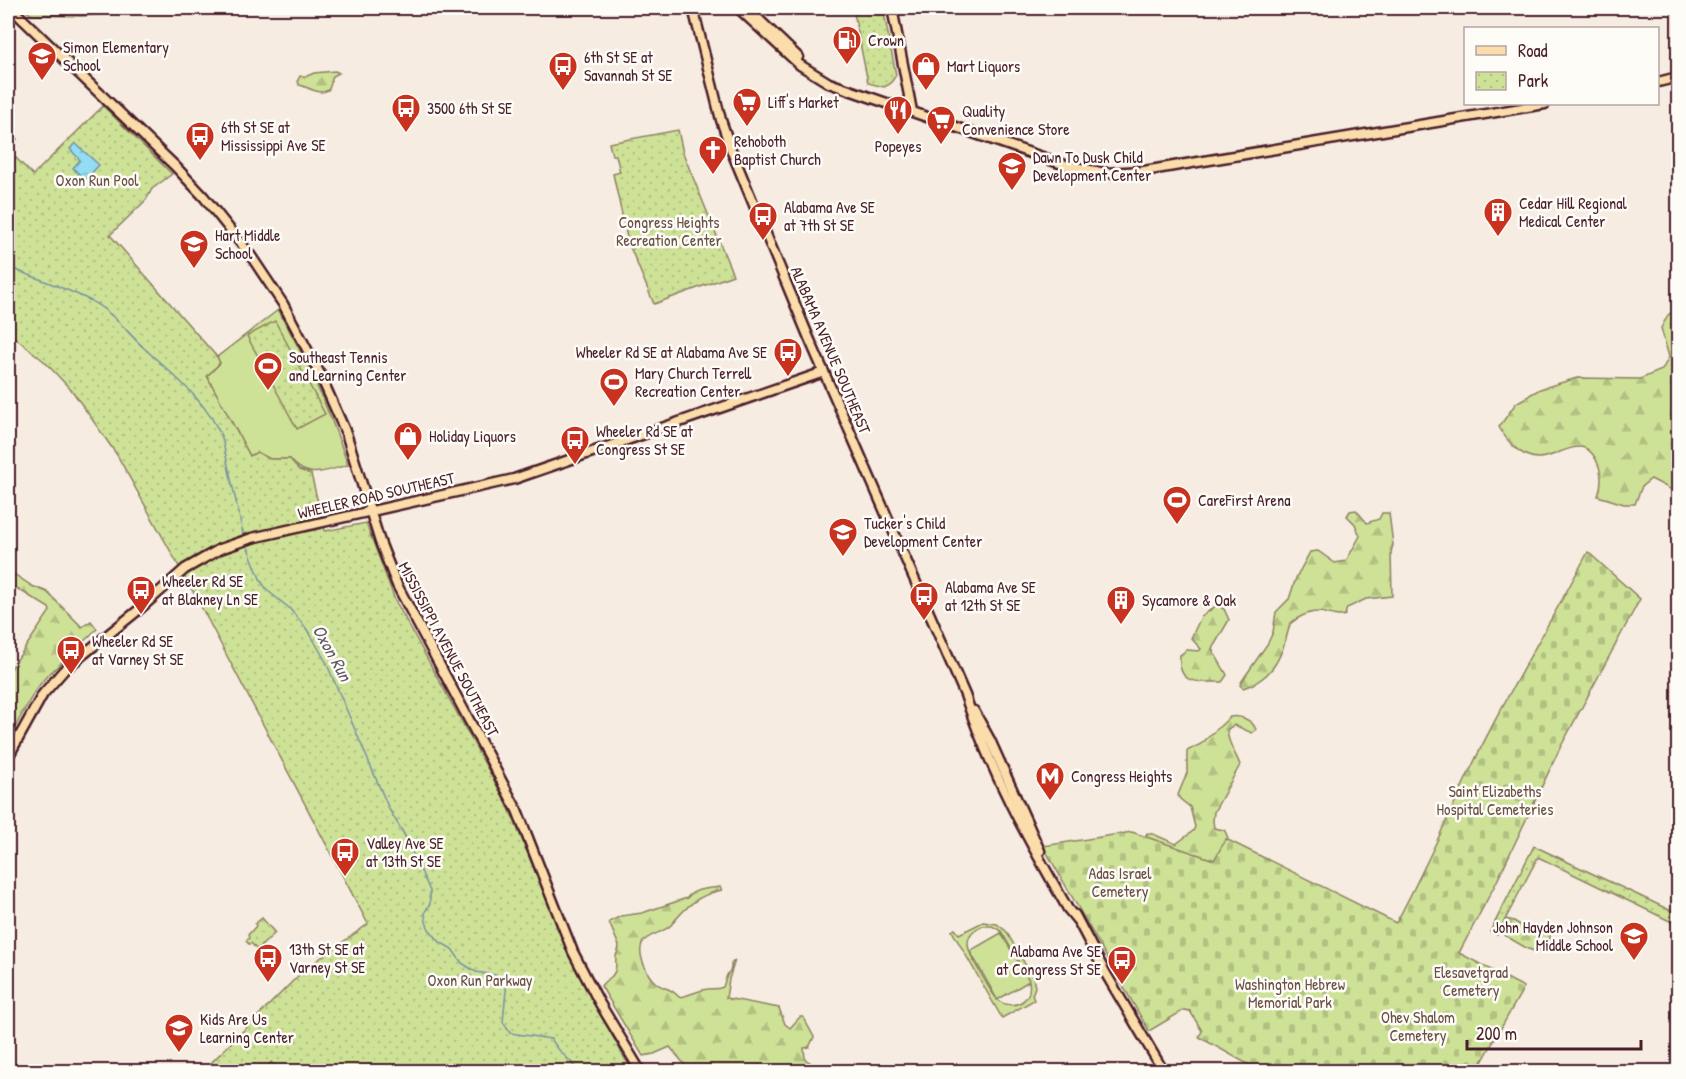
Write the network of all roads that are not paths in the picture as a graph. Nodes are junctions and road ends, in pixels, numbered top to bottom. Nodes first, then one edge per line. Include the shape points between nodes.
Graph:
1 (11, 8) edge
2 (693, 8) edge
3 (738, 8) edge
4 (747, 8) edge
5 (892, 8) edge
6 (1678, 77) edge
7 (1659, 82) edge
8 (871, 96) junction
9 (1539, 105) edge
10 (912, 111) junction
11 (824, 372) junction
12 (371, 512) junction
13 (8, 757) edge
14 (641, 1071) edge
15 (1164, 1071) edge

1 - 12 main road, MISSISSIPPI AVENUE SOUTHEAST via 175,166 251,256 283,304 319,372 351,448
2 - 11 main road, ALABAMA AVENUE SOUTHEAST via 727,140
3 - 8 main road via 810,72 829,83
4 - 8 main road via 808,66
5 - 10 main road
6 - 7 main road
8 - 10 main road
9 - 10 main road via 1116,173 1065,165
11 - 12 main road, WHEELER ROAD SOUTHEAST via 524,476
11 - 15 main road, ALABAMA AVENUE SOUTHEAST via 1014,815
12 - 13 main road, WHEELER ROAD SOUTHEAST via 239,542 185,569 64,670 44,694
12 - 14 main road, MISSISSIPPI AVENUE SOUTHEAST via 400,593 518,810 573,952

